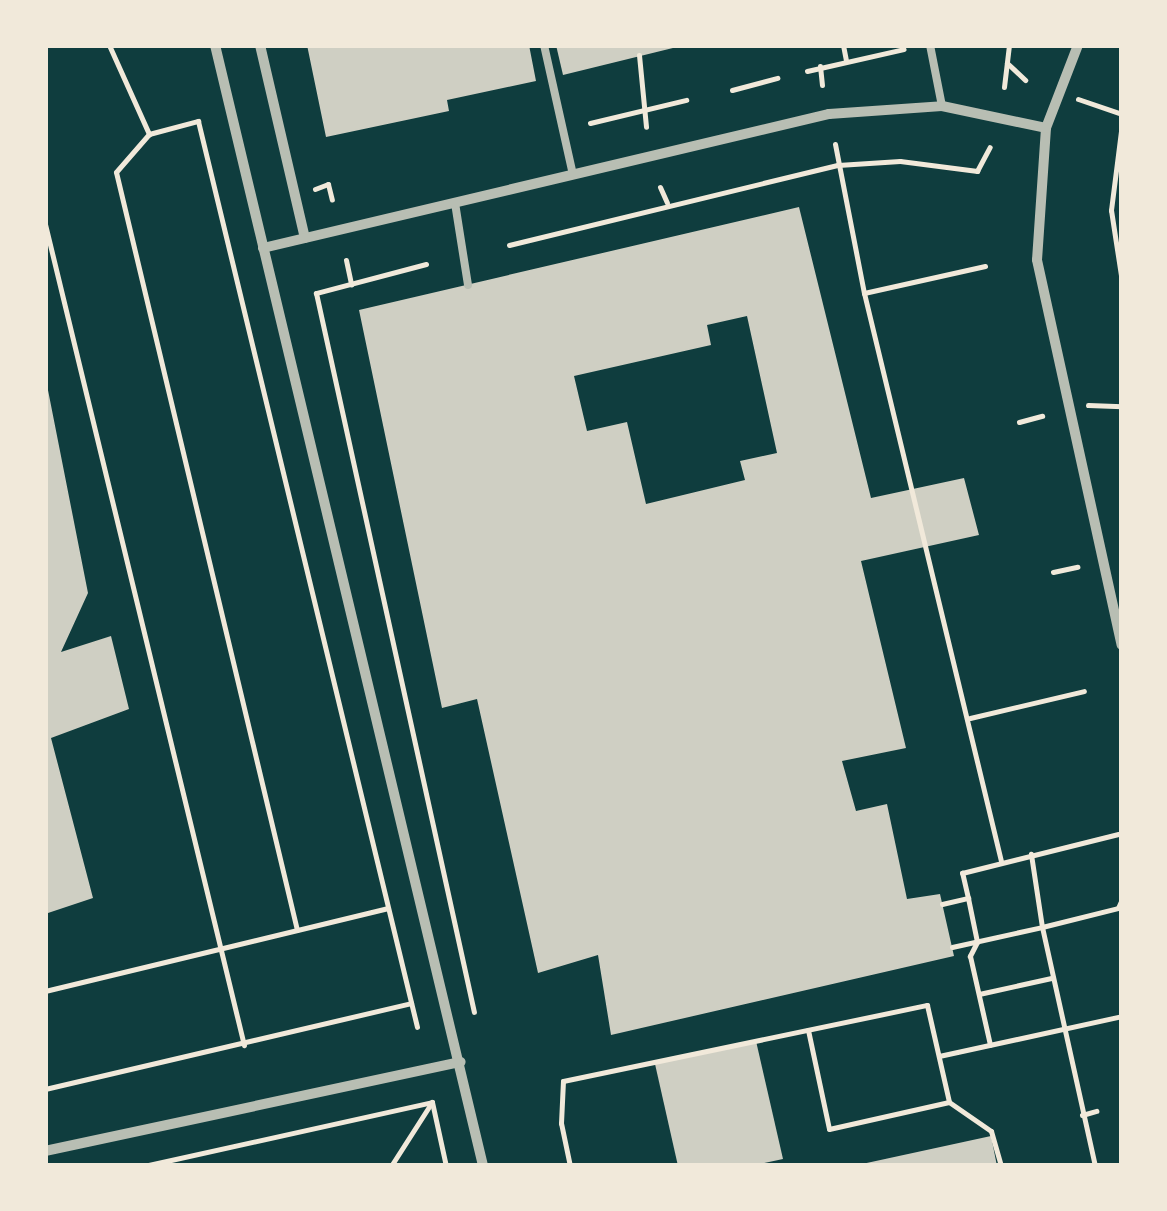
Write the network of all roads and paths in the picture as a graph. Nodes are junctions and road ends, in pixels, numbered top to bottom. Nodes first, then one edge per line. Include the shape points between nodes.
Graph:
1 (109, 45) edge
2 (215, 45) edge
3 (260, 45) edge
4 (544, 45) edge
5 (843, 45) edge
6 (930, 45) edge
7 (1009, 45) edge
8 (1078, 45) edge
9 (904, 49) dead end
10 (639, 55) dead end
11 (846, 61) junction
12 (1007, 63) junction
13 (820, 66) junction
14 (807, 71) dead end
15 (777, 78) dead end
16 (1025, 80) dead end
17 (822, 85) dead end
18 (1004, 87) dead end
19 (732, 90) dead end
20 (1074, 98) dead end
21 (686, 100) dead end
22 (942, 106) junction
23 (645, 112) junction
24 (1122, 114) edge
25 (590, 123) dead end
26 (1122, 123) edge
27 (646, 127) dead end
28 (1046, 128) junction
29 (149, 134) junction
30 (836, 144) dead end
31 (990, 147) dead end
32 (838, 166) junction
33 (572, 175) junction
34 (660, 186) dead end
35 (315, 189) dead end
36 (332, 200) dead end
37 (455, 203) junction
38 (667, 204) junction
39 (239, 211) dead end
40 (221, 218) junction
41 (45, 224) edge
42 (306, 238) junction
43 (510, 244) dead end
44 (263, 248) junction
45 (346, 260) dead end
46 (426, 264) dead end
47 (985, 266) dead end
48 (1122, 282) edge
49 (351, 284) junction
50 (468, 284) dead end
51 (864, 294) junction
52 (1088, 405) dead end
53 (1122, 406) edge
54 (1042, 416) dead end
55 (1019, 422) dead end
56 (1077, 566) dead end
57 (1053, 572) dead end
58 (1122, 644) edge
59 (1084, 691) dead end
60 (970, 718) junction
61 (1118, 834) dead end
62 (1031, 854) junction
63 (1001, 861) junction
64 (968, 898) junction
65 (1122, 900) edge
66 (942, 904) dead end
67 (387, 908) junction
68 (1042, 927) junction
69 (298, 930) junction
70 (977, 942) junction
71 (952, 947) dead end
72 (220, 948) junction
73 (1051, 978) junction
74 (45, 991) edge
75 (978, 994) junction
76 (411, 1003) junction
77 (474, 1012) dead end
78 (1122, 1016) edge
79 (417, 1028) dead end
80 (808, 1030) junction
81 (1061, 1030) junction
82 (244, 1045) junction
83 (990, 1046) junction
84 (939, 1056) junction
85 (461, 1062) junction
86 (45, 1089) edge
87 (432, 1102) junction
88 (949, 1102) junction
89 (1096, 1111) dead end
90 (1082, 1115) junction
91 (45, 1151) edge
92 (144, 1166) edge
93 (391, 1166) edge
94 (446, 1166) edge
95 (483, 1166) edge
96 (570, 1166) edge
97 (1001, 1166) edge
98 (1095, 1166) edge

1 - 29 path
2 - 44 street
3 - 42 street
4 - 33 lane
5 - 11 path
6 - 22 lane
7 - 12 path
8 - 28 street
9 - 11 path
10 - 23 path
11 - 13 path
12 - 16 path
12 - 18 path
13 - 14 path
13 - 17 path
15 - 19 path
20 - 24 path
21 - 23 path
22 - 28 street
22 - 33 street via 829,114
23 - 25 path
23 - 27 path
26 - 48 path via 1110,210
28 - 58 street via 1037,260
29 - 40 path via 198,121
29 - 69 path via 116,172
30 - 32 path
31 - 32 path via 978,171 900,161
32 - 38 path
32 - 51 path
33 - 37 street
34 - 38 path
35 - 36 path via 328,184
37 - 42 street
37 - 50 lane
38 - 43 path
39 - 40 path
40 - 67 path
41 - 72 path
42 - 44 street
44 - 85 street
45 - 49 path
46 - 49 path
47 - 51 path
49 - 77 path via 316,294
51 - 60 path
52 - 53 path
54 - 55 path
56 - 57 path
59 - 60 path
60 - 63 path
61 - 62 path
62 - 63 path
62 - 68 path
63 - 64 path via 962,873
64 - 66 path
64 - 70 path
65 - 68 path via 1118,908
67 - 69 path
67 - 76 path
68 - 70 path
68 - 73 path
69 - 72 path
70 - 71 path
70 - 75 path via 970,956
72 - 74 path
72 - 82 path
73 - 75 path
73 - 81 path
75 - 83 path
76 - 79 path
76 - 82 path
78 - 81 path
80 - 84 path via 927,1005
80 - 88 path via 829,1129
80 - 96 path via 563,1081 560,1123
81 - 83 path
81 - 90 path
82 - 86 path
83 - 84 path
84 - 88 path
85 - 91 street
85 - 95 street
87 - 92 path
87 - 93 path
87 - 94 path
88 - 97 path via 991,1132
89 - 90 path
90 - 98 path

